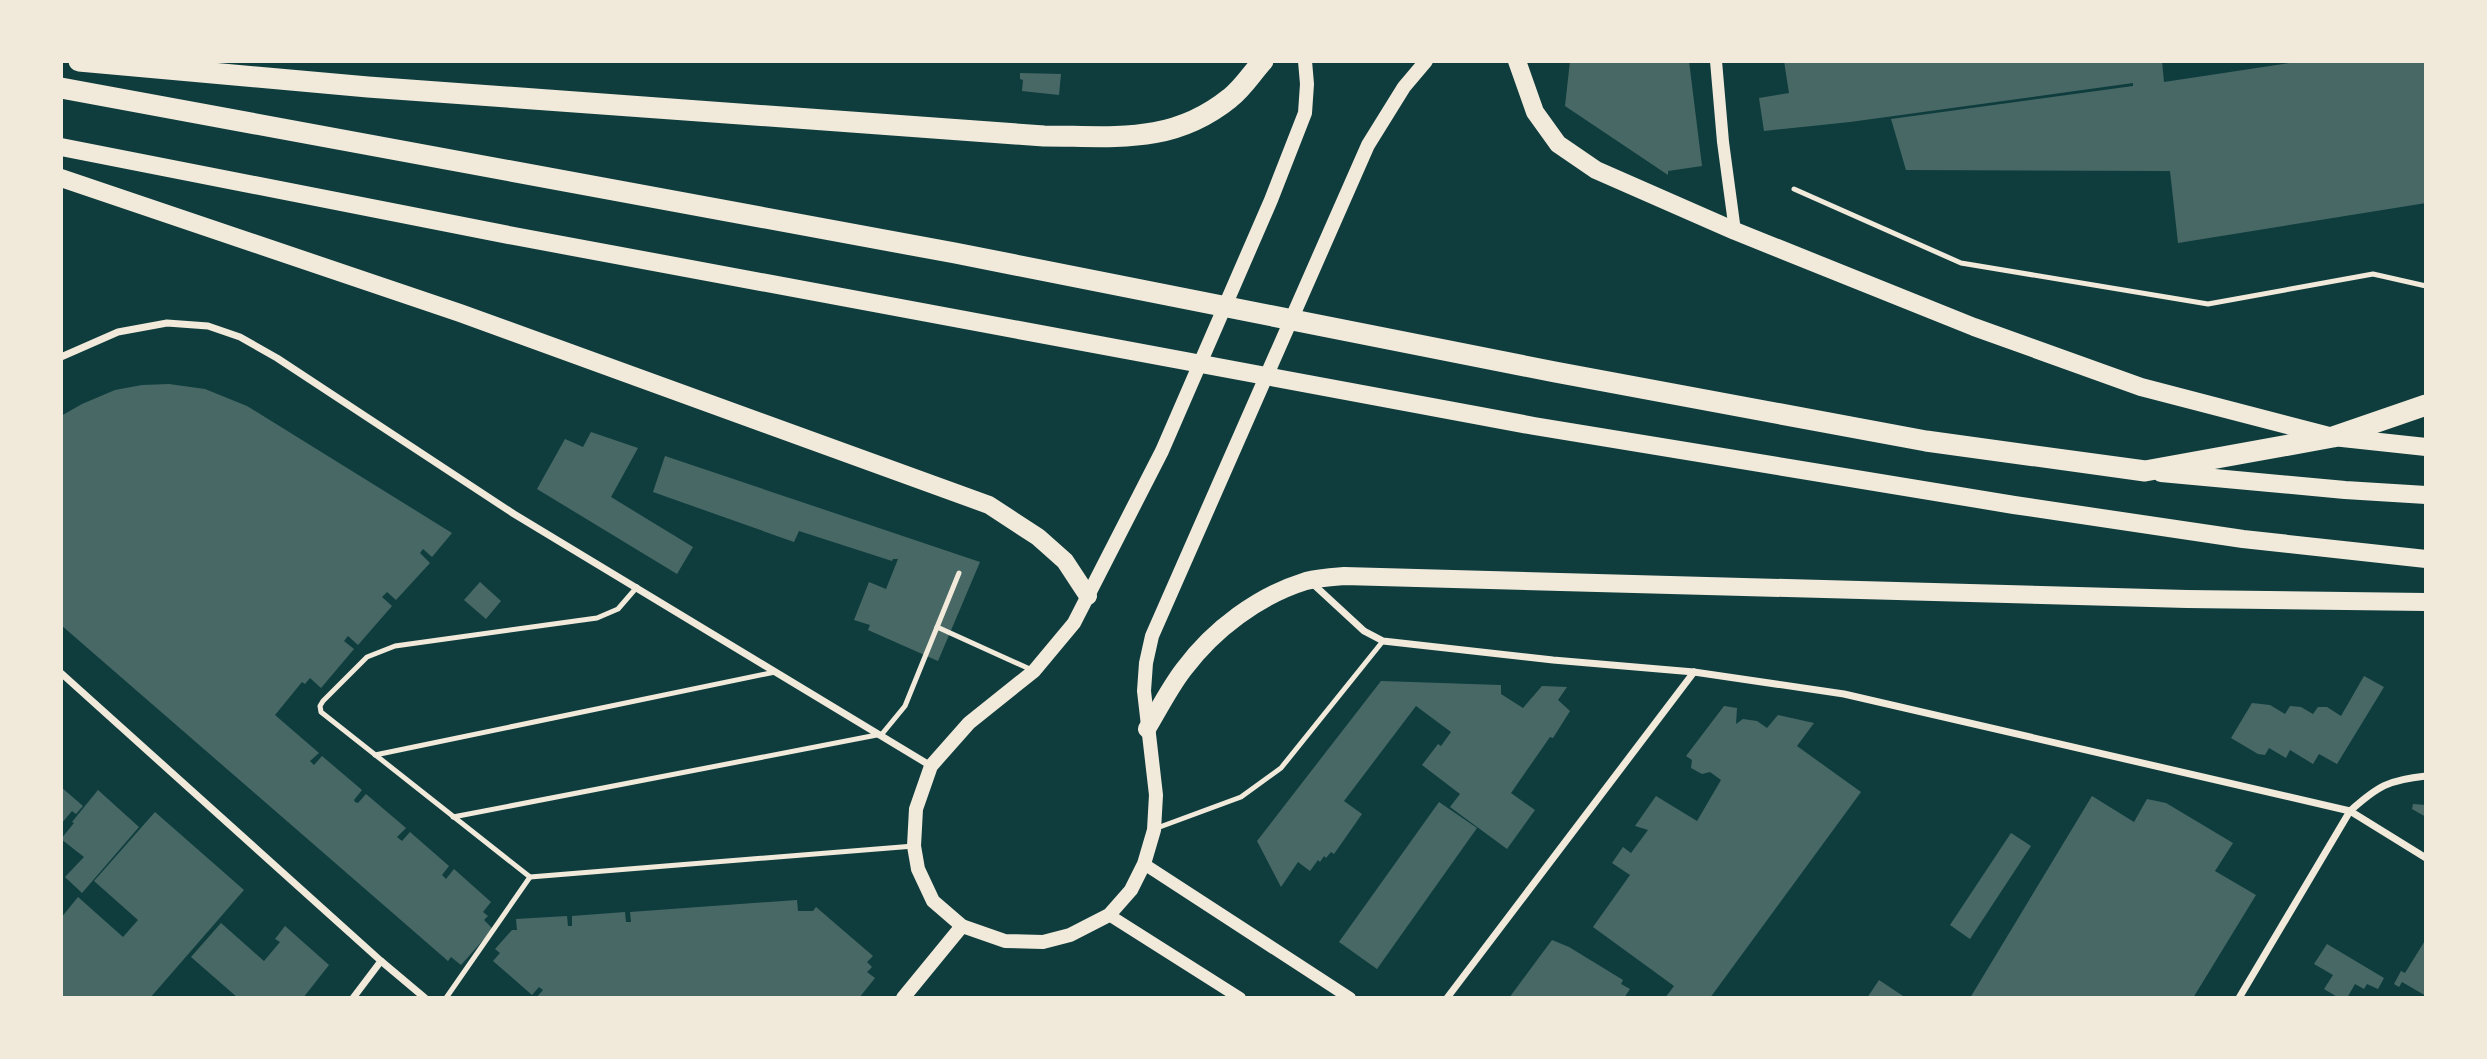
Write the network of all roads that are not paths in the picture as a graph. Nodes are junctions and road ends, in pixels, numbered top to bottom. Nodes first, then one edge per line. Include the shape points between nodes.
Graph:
1 (79, 61) edge
2 (1263, 61) edge
3 (1305, 61) edge
4 (1426, 61) edge
5 (1517, 61) edge
6 (1716, 61) edge
7 (61, 88) edge
8 (61, 147) edge
9 (61, 178) edge
10 (1794, 189) dead end
11 (1735, 231) junction
12 (2426, 286) edge
13 (61, 358) edge
14 (2426, 405) edge
15 (2333, 437) junction
16 (2426, 447) edge
17 (2145, 471) junction
18 (2426, 495) edge
19 (2426, 559) edge
20 (959, 573) dead end
21 (1309, 580) junction
22 (638, 587) junction
23 (1088, 596) junction
24 (2426, 602) edge
25 (937, 626) junction
26 (1383, 641) junction
27 (1034, 671) junction
28 (775, 672) junction
29 (1694, 672) junction
30 (61, 673) edge
31 (1147, 729) junction
32 (882, 734) junction
33 (375, 755) junction
34 (931, 766) junction
35 (2426, 776) edge
36 (2350, 811) junction
37 (453, 817) junction
38 (1154, 830) junction
39 (914, 846) junction
40 (2426, 858) edge
41 (1144, 863) junction
42 (530, 877) junction
43 (1109, 915) junction
44 (962, 926) junction
45 (382, 961) junction
46 (353, 998) edge
47 (425, 998) edge
48 (446, 998) edge
49 (903, 998) edge
50 (1240, 998) edge
51 (1350, 998) edge
52 (1447, 998) edge
53 (2239, 998) edge

1 - 2 highway via 707,113 1044,136 1145,136 1186,126 1231,97
3 - 23 main road via 1305,113 1271,200 1162,451
4 - 31 main road via 1368,145 1152,636 1144,691
5 - 11 main road via 1535,112 1558,144 1596,170
6 - 11 street
7 - 17 highway via 955,253 1899,436
8 - 19 main road via 1534,426 2014,505 2243,539
9 - 23 main road via 460,313 989,505 1065,561
10 - 12 lane via 1961,263 2208,304 2372,274
11 - 15 main road via 1974,327 2141,387
13 - 22 street via 118,332 167,323 208,326 240,337 514,514
14 - 15 highway
15 - 16 main road
15 - 17 highway
17 - 18 main road
20 - 25 lane
21 - 24 main road via 1344,576
21 - 26 street via 1364,631
21 - 31 main road via 1245,611 1206,642
22 - 28 street
22 - 33 lane via 618,609 597,618 395,646 367,657 320,706 321,712
23 - 27 main road via 1074,623
25 - 27 lane
25 - 32 lane via 905,706
26 - 29 street
26 - 38 lane via 1281,768 1241,797
27 - 34 main road via 969,723
28 - 32 street
28 - 33 lane
29 - 36 street via 1844,694
29 - 52 street
30 - 45 street
31 - 38 main road via 1156,795
32 - 34 street
32 - 37 lane
33 - 37 lane
34 - 39 main road via 916,809
35 - 36 street via 2376,788
36 - 40 street
36 - 53 street
37 - 42 lane
38 - 41 main road
39 - 42 lane
39 - 44 main road via 918,869 933,901
41 - 43 main road via 1131,890
41 - 51 street
42 - 48 lane
43 - 44 main road via 1043,943 1005,940
43 - 50 street
44 - 49 main road
45 - 46 street
45 - 47 street

